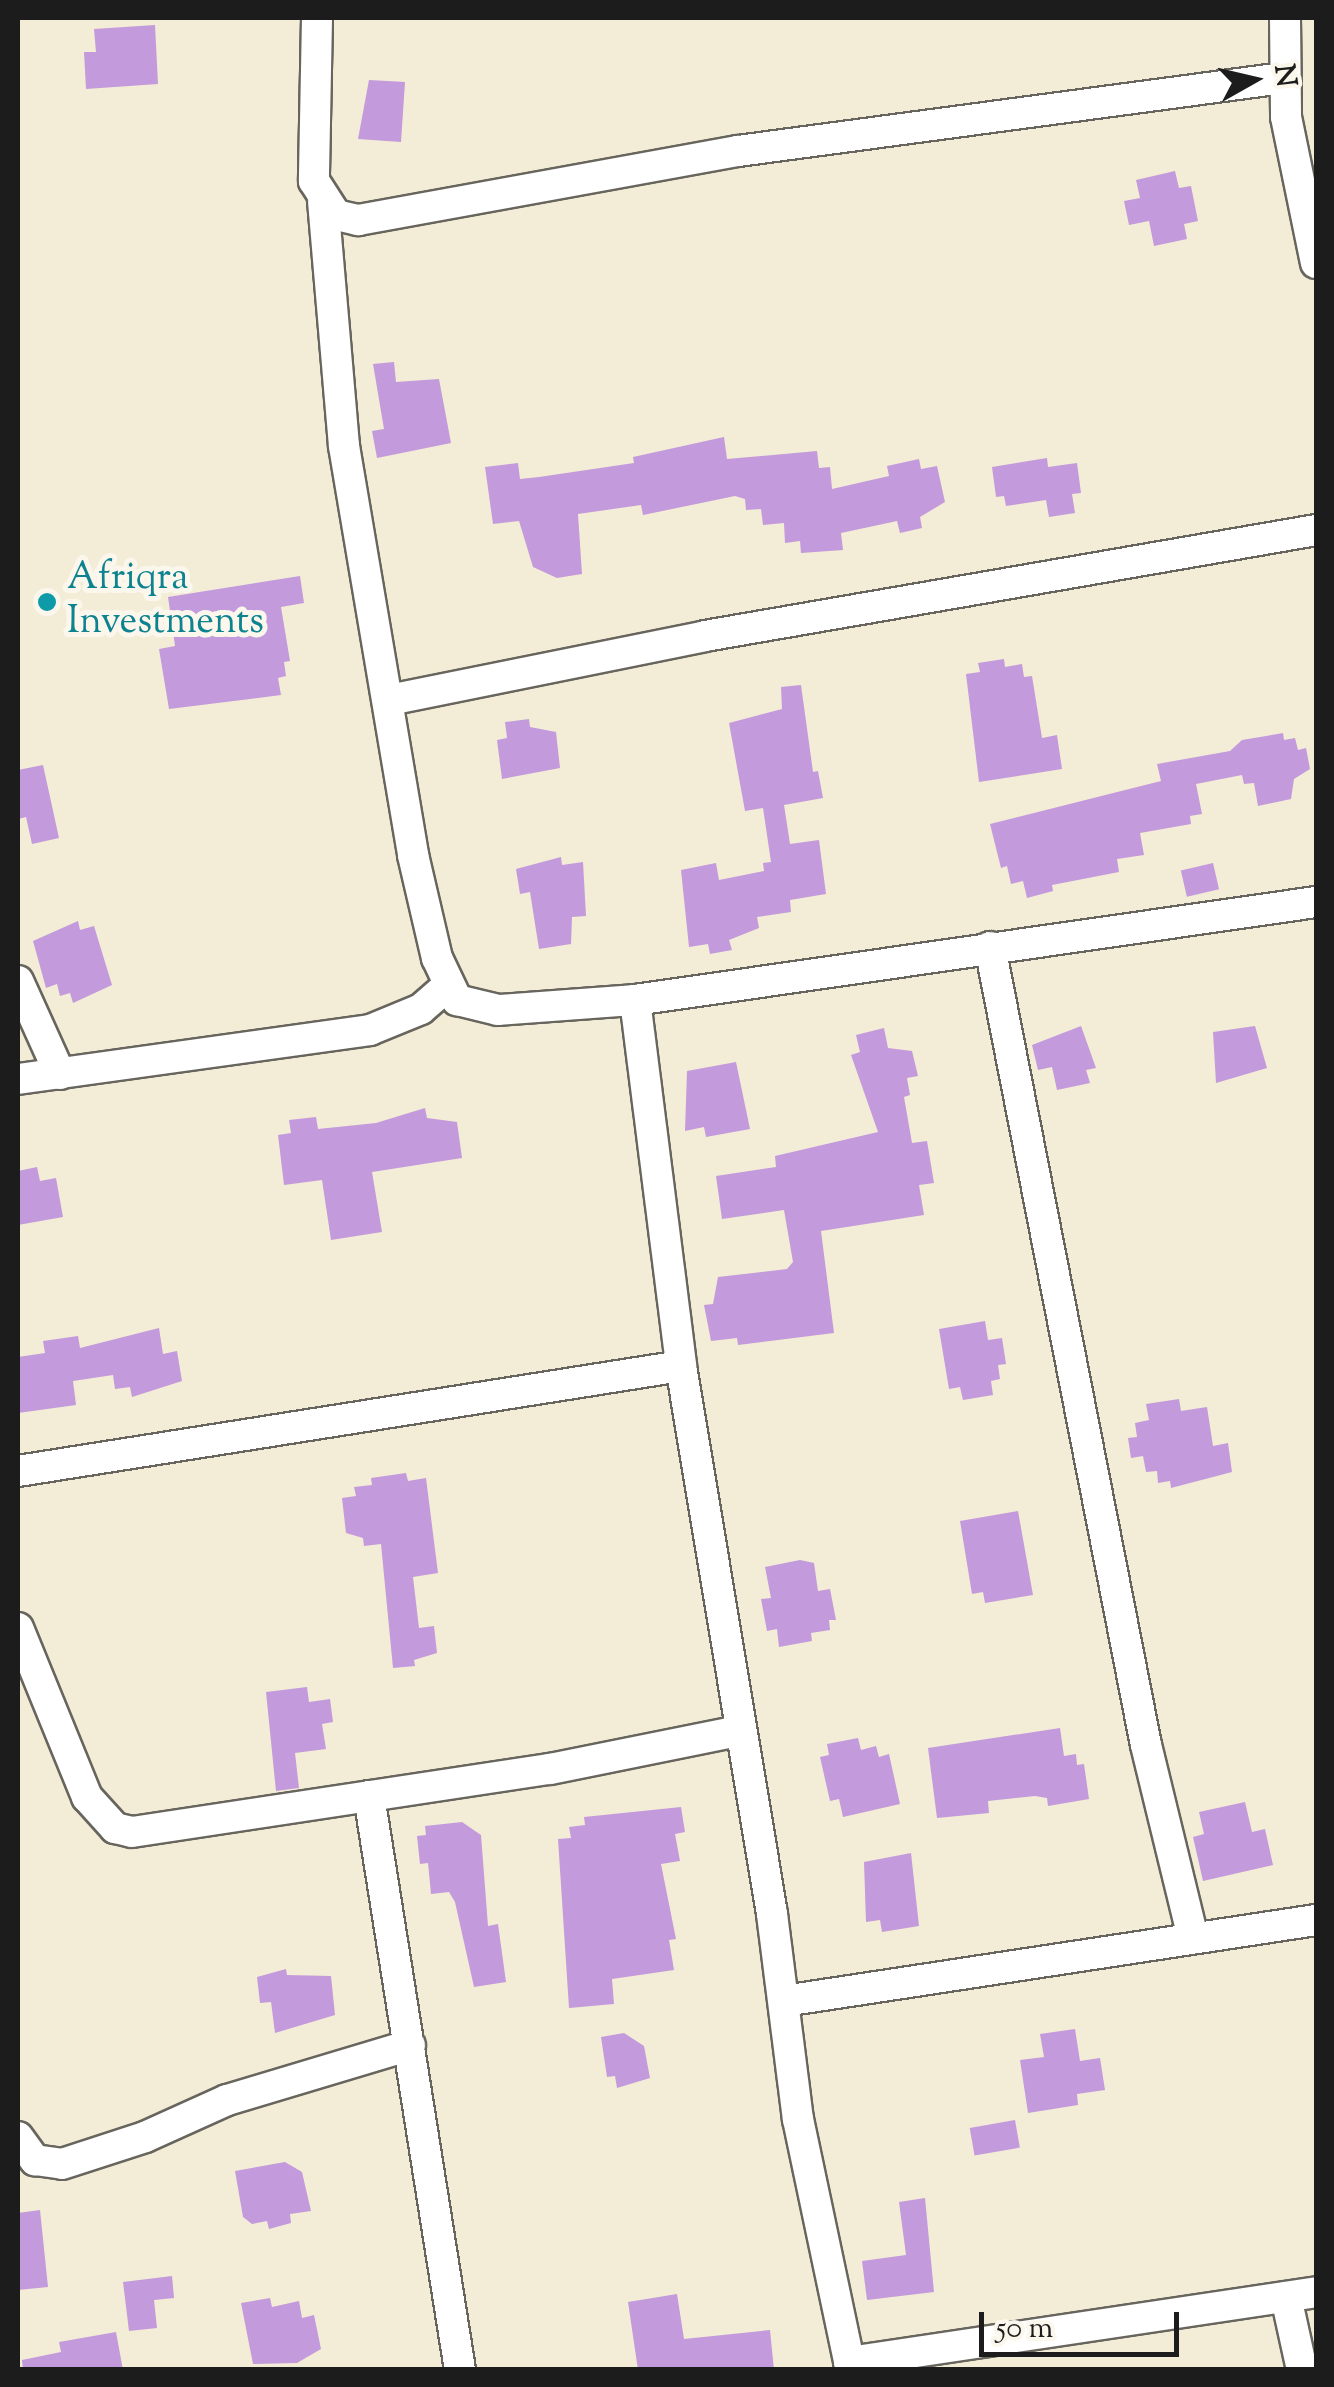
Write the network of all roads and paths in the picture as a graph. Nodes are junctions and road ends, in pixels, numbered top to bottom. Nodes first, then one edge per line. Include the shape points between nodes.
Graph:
1 (316, 18) edge
2 (1285, 18) edge
3 (1283, 78) junction
4 (323, 201) junction
5 (1316, 263) edge
6 (1316, 530) edge
7 (388, 700) junction
8 (1316, 902) edge
9 (990, 946) junction
10 (18, 980) edge
11 (446, 986) junction
12 (635, 1000) junction
13 (60, 1074) junction
14 (18, 1079) edge
15 (681, 1366) junction
16 (18, 1471) edge
17 (18, 1628) edge
18 (739, 1731) junction
19 (369, 1796) junction
20 (1316, 1920) edge
21 (1194, 1938) junction
22 (784, 2001) junction
23 (410, 2045) junction
24 (18, 2137) edge
25 (1316, 2292) edge
26 (1286, 2297) junction
27 (850, 2366) edge
28 (460, 2370) edge
29 (1302, 2370) edge

1 - 4 street via 310,144
2 - 3 street
3 - 4 street via 738,151 380,219 336,215
3 - 5 street
4 - 7 street via 340,414
6 - 7 street via 705,636
7 - 11 street via 412,855
8 - 9 street
9 - 12 street
9 - 21 street via 1146,1745
10 - 13 street
11 - 12 street via 457,1000 498,1010
11 - 13 street via 421,1009 370,1030
12 - 15 street
13 - 14 street
15 - 16 street
15 - 18 street
17 - 19 street via 87,1797 114,1828 132,1832
18 - 19 street
18 - 22 street
19 - 23 street
20 - 21 street
21 - 22 street
22 - 27 street via 810,2188
23 - 24 street via 226,2100 145,2138 62,2164 35,2160
23 - 28 street
25 - 26 street
26 - 27 street
26 - 29 street

